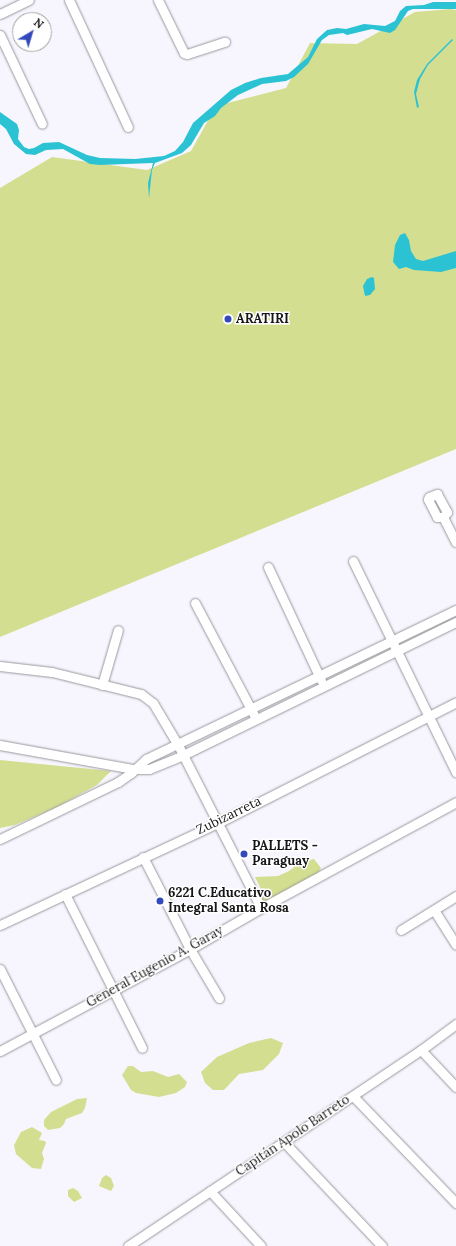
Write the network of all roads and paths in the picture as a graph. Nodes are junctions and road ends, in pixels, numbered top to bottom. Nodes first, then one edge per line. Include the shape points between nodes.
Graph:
1 (29, 0) edge
2 (69, 0) edge
3 (158, 0) edge
4 (0, 14) edge
5 (0, 34) edge
6 (225, 42) dead end
7 (42, 124) dead end
8 (128, 127) dead end
9 (443, 517) dead end
10 (456, 542) edge
11 (353, 561) dead end
12 (268, 567) dead end
13 (195, 603) dead end
14 (456, 610) edge
15 (456, 622) edge
16 (118, 630) dead end
17 (392, 641) junction
18 (397, 652) junction
19 (0, 666) edge
20 (319, 676) junction
21 (102, 684) junction
22 (325, 686) junction
23 (456, 702) edge
24 (252, 709) junction
25 (429, 715) junction
26 (256, 720) junction
27 (178, 745) junction
28 (0, 746) edge
29 (183, 755) junction
30 (134, 769) junction
31 (456, 772) edge
32 (456, 802) edge
33 (218, 823) junction
34 (0, 839) edge
35 (142, 857) junction
36 (65, 894) junction
37 (456, 896) edge
38 (260, 908) junction
39 (434, 910) junction
40 (0, 925) edge
41 (401, 930) dead end
42 (456, 945) edge
43 (190, 949) junction
44 (0, 969) edge
45 (114, 990) junction
46 (219, 998) dead end
47 (456, 1024) edge
48 (33, 1033) junction
49 (142, 1048) dead end
50 (421, 1050) junction
51 (0, 1051) edge
52 (56, 1080) dead end
53 (456, 1086) edge
54 (353, 1096) junction
55 (284, 1142) junction
56 (210, 1191) junction
57 (456, 1203) edge
58 (134, 1244) edge
59 (261, 1246) edge
60 (382, 1246) edge

1 - 4 street
2 - 8 street
3 - 6 street via 184,53
5 - 7 street
9 - 10 street
11 - 17 street
12 - 20 street
13 - 24 street
14 - 17 street
15 - 18 street
16 - 21 street
17 - 18 street
17 - 20 street
18 - 22 street
18 - 25 street
19 - 21 street via 52,672
20 - 22 street
20 - 24 street
21 - 27 street via 148,698 154,703
22 - 26 street
23 - 25 street, Zubizarreta
24 - 26 street
24 - 27 street
25 - 31 street
25 - 33 street, Zubizarreta
26 - 29 street
27 - 29 street
27 - 30 street via 146,759
28 - 30 street
29 - 30 street via 149,769
29 - 33 street
30 - 34 street via 118,782
32 - 38 street, General Eugenio A. Garay
33 - 35 street, Zubizarreta
33 - 38 street
35 - 36 street, Zubizarreta
35 - 43 street
36 - 40 street, Zubizarreta
36 - 45 street
37 - 39 street
38 - 43 street, General Eugenio A. Garay
39 - 41 street
39 - 42 street
43 - 45 street, General Eugenio A. Garay
43 - 46 street
44 - 48 street
45 - 48 street, General Eugenio A. Garay
45 - 49 street
47 - 50 street, Capitán Apolo Barreto
48 - 51 street, General Eugenio A. Garay
48 - 52 street
50 - 53 street
50 - 54 street, Capitán Apolo Barreto
54 - 55 street, Capitán Apolo Barreto
54 - 57 street
55 - 56 street, Capitán Apolo Barreto
55 - 60 street
56 - 58 street, Capitán Apolo Barreto
56 - 59 street

